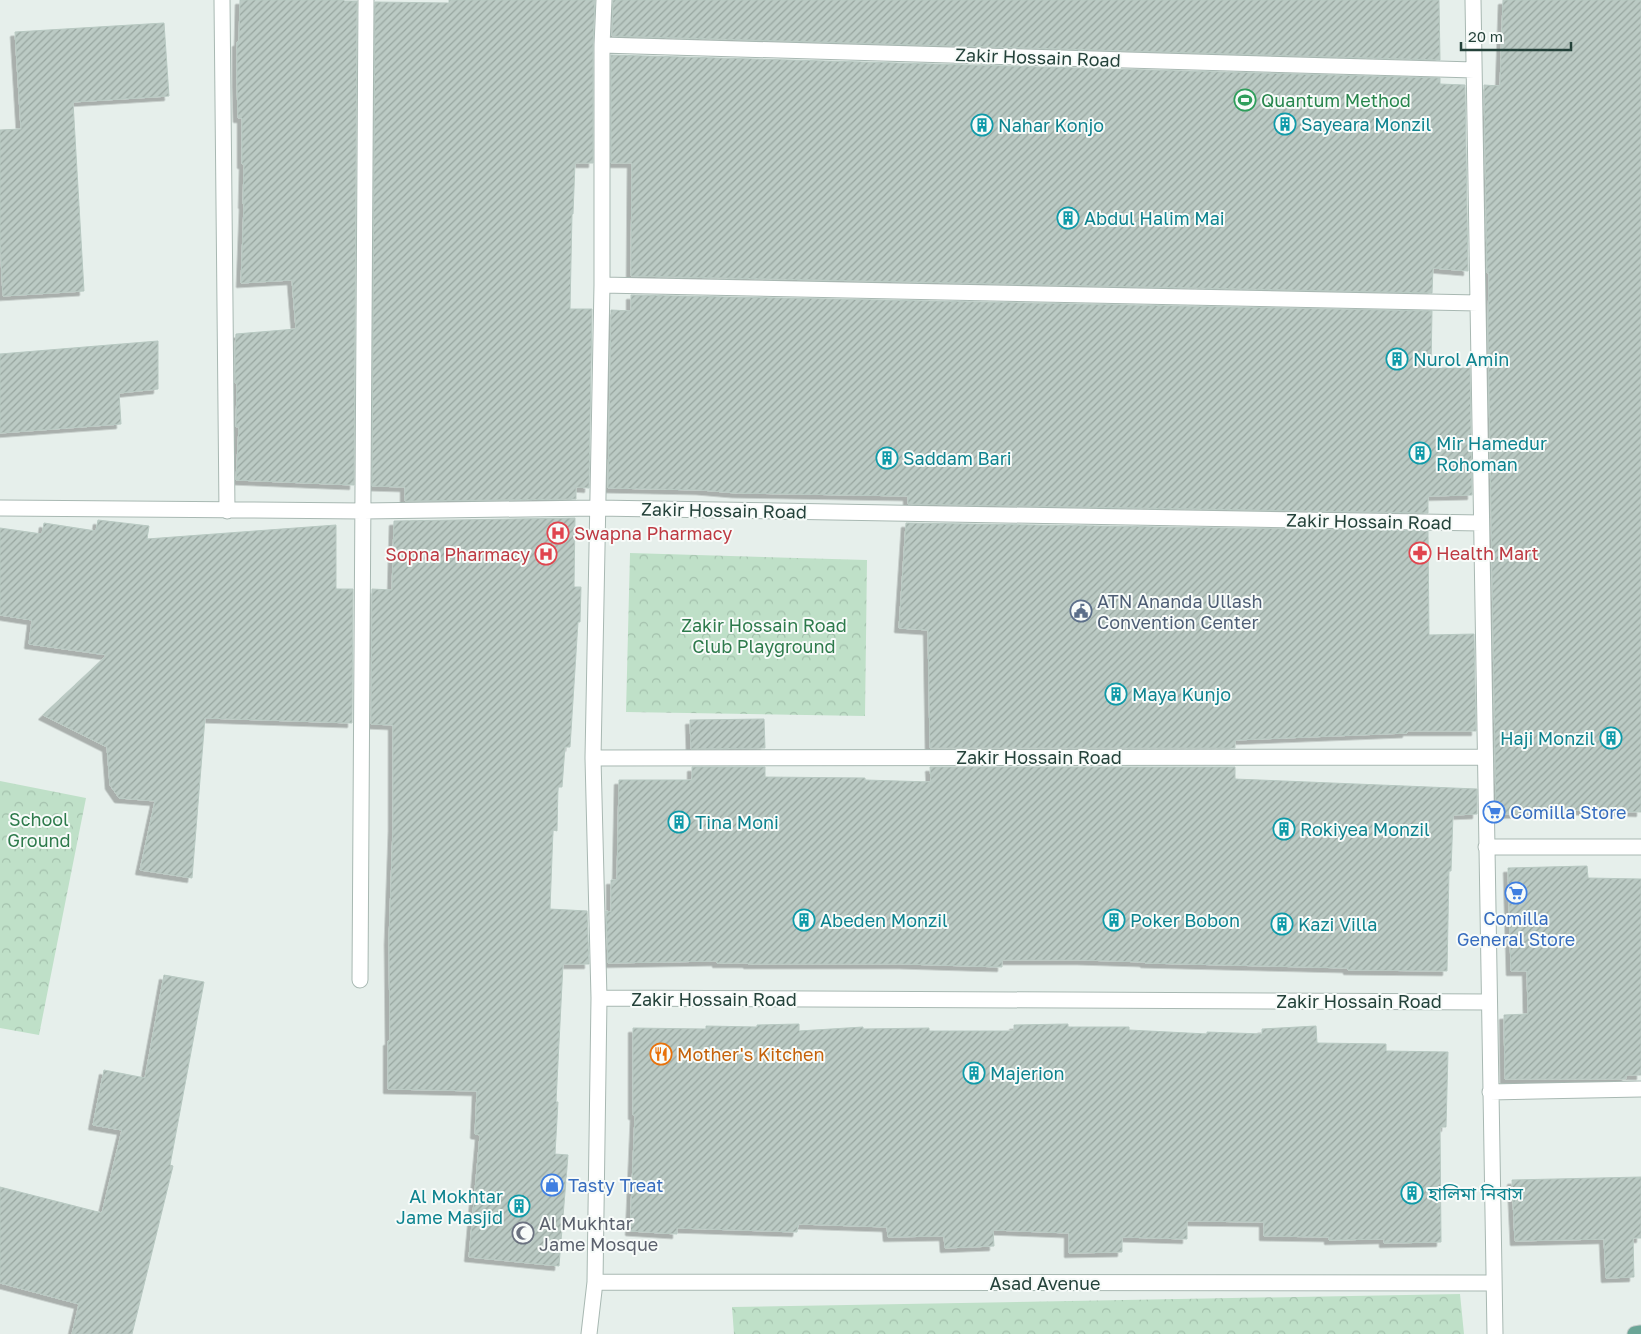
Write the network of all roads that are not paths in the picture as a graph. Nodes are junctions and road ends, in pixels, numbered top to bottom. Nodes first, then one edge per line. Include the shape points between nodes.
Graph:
1 (222, 0) edge
2 (366, 0) edge
3 (604, 0) edge
4 (1473, 0) edge
5 (602, 45) junction
6 (1474, 70) junction
7 (602, 284) junction
8 (1478, 303) junction
9 (0, 508) edge
10 (597, 508) junction
11 (227, 511) junction
12 (364, 511) junction
13 (1481, 523) junction
14 (1485, 757) junction
15 (593, 758) junction
16 (1486, 847) junction
17 (1641, 847) edge
18 (360, 980) dead end
19 (599, 998) junction
20 (1489, 1002) junction
21 (1641, 1089) edge
22 (1490, 1092) junction
23 (596, 1282) junction
24 (1494, 1283) junction
25 (1641, 1333) edge
26 (589, 1334) edge
27 (1495, 1334) edge
28 (1635, 1334) edge

1 - 11 street
2 - 12 street
3 - 5 street
4 - 6 street
5 - 6 street, Zakir Hossain Road
5 - 7 street
6 - 8 street
7 - 8 street
7 - 10 street
8 - 13 street
9 - 11 street, Zakir Hossain Road
10 - 12 street, Zakir Hossain Road
10 - 13 street, Zakir Hossain Road
10 - 15 street
11 - 12 street, Zakir Hossain Road
12 - 18 street
13 - 14 street
14 - 15 street, Zakir Hossain Road
14 - 16 street
15 - 19 street
16 - 17 street
16 - 20 street
19 - 20 street, Zakir Hossain Road
19 - 23 street
20 - 22 street
21 - 22 street
22 - 24 street
23 - 24 street, Asad Avenue
23 - 26 street
24 - 27 street
25 - 28 main road

